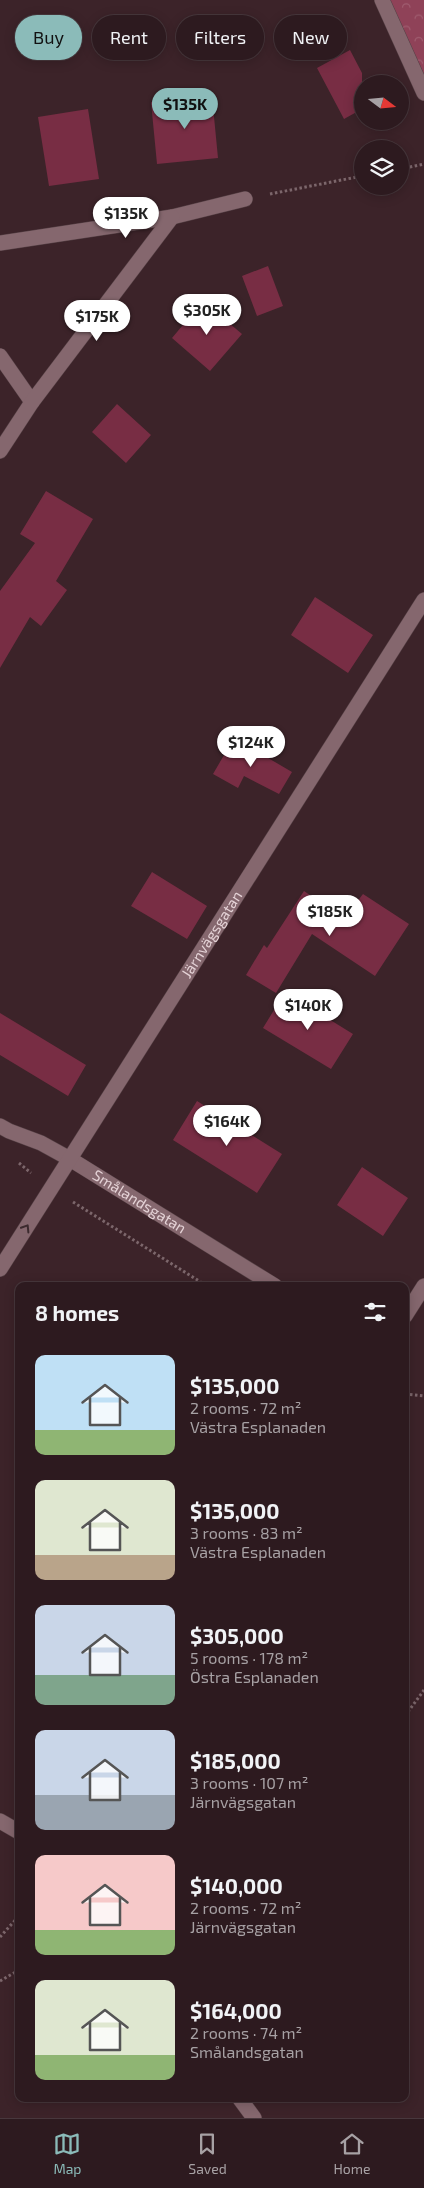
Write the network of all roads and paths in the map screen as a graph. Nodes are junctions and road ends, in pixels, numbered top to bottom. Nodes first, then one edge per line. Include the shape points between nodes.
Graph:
1 (382, 0) edge
2 (424, 93) edge
3 (424, 164) edge
4 (409, 167) edge
5 (354, 178) edge
6 (245, 199) joint
7 (172, 218) junction
8 (0, 243) edge
9 (0, 356) edge
10 (32, 402) junction
11 (0, 451) edge
12 (424, 600) edge
13 (5, 1129) edge
14 (70, 1159) junction
15 (50, 1188) junction
16 (0, 1269) edge
17 (202, 1282) edge
18 (269, 1282) edge
19 (424, 1286) edge
20 (409, 1310) edge
21 (409, 1394) edge
22 (424, 1396) edge
23 (424, 1690) edge
24 (409, 1711) edge
25 (0, 1821) edge
26 (15, 1830) edge
27 (15, 1920) edge
28 (0, 1937) edge
29 (15, 1972) edge
30 (0, 1981) edge
31 (242, 2102) edge
32 (254, 2118) edge

1 - 2 street
3 - 4 path
5 - 6 path
6 - 7 street
7 - 8 street
7 - 10 street
9 - 10 street
10 - 11 street
12 - 14 street, Järnvägsgatan
13 - 14 street, Smålandsgatan
13 - 15 path via 19,1164
14 - 15 street, Järnvägsgatan
14 - 18 street, Smålandsgatan
16 -> 15 street, Järnvägsgatan
15 - 17 path
19 - 20 street
21 - 22 path
23 - 24 path
25 - 26 street
27 - 28 path
29 - 30 path
31 - 32 street

